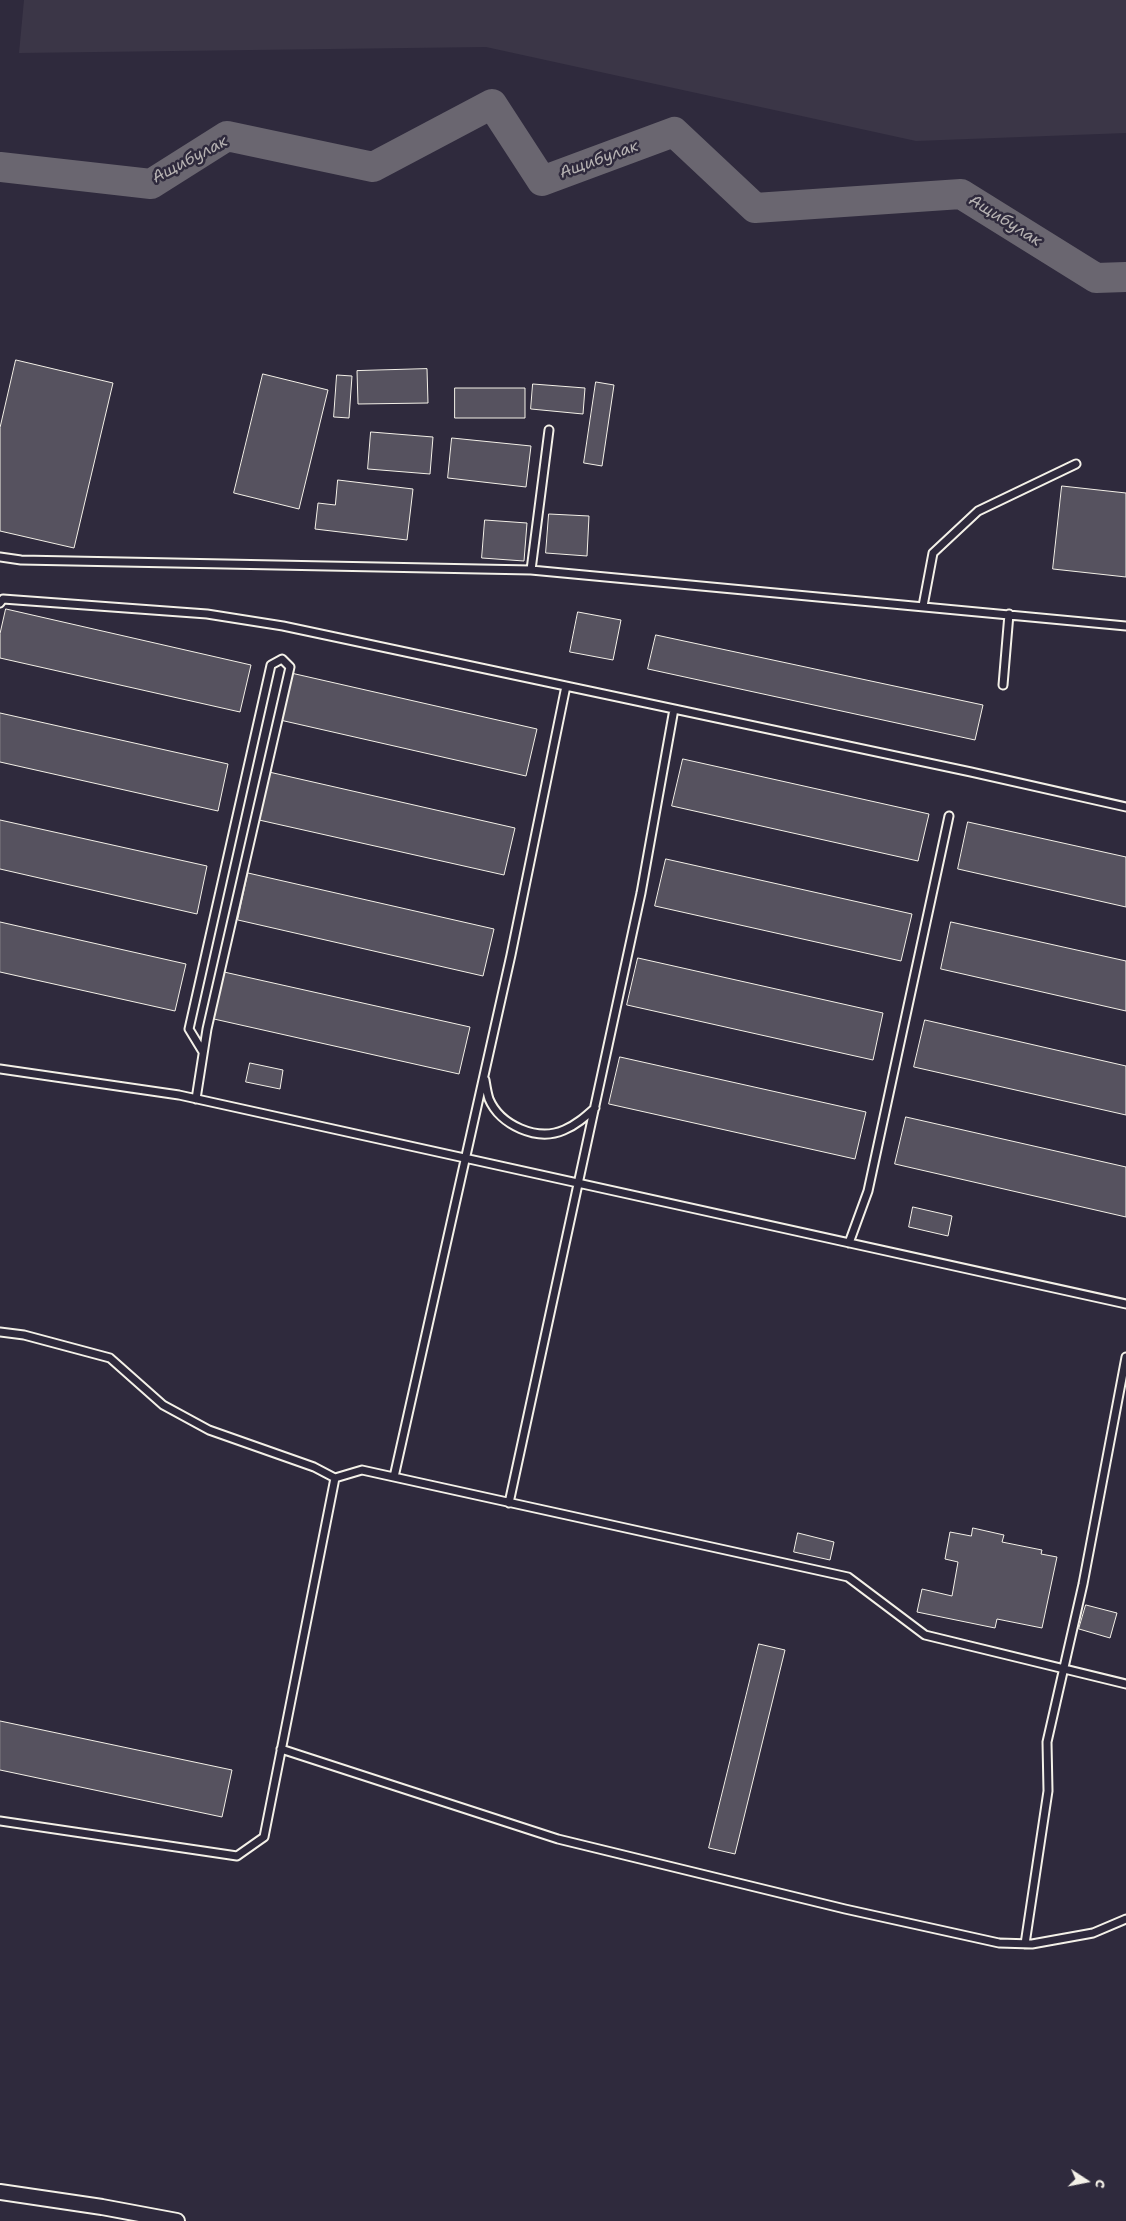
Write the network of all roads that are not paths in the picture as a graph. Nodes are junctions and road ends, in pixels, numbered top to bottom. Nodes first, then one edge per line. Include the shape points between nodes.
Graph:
1 (550, 430) dead end
2 (1076, 464) dead end
3 (0, 558) edge
4 (531, 570) junction
5 (0, 602) edge
6 (923, 606) junction
7 (1009, 614) junction
8 (1126, 626) edge
9 (1003, 685) dead end
10 (566, 686) junction
11 (674, 709) junction
12 (1126, 807) edge
13 (949, 816) dead end
14 (203, 1052) junction
15 (0, 1069) edge
16 (484, 1077) junction
17 (196, 1099) junction
18 (596, 1107) junction
19 (466, 1158) junction
20 (580, 1183) junction
21 (849, 1243) junction
22 (1126, 1304) edge
23 (0, 1332) edge
24 (1126, 1357) edge
25 (335, 1478) junction
26 (394, 1478) junction
27 (509, 1503) junction
28 (1063, 1669) junction
29 (1126, 1684) edge
30 (281, 1749) junction
31 (0, 1821) edge
32 (1126, 1919) edge
33 (1025, 1944) junction
34 (0, 2192) edge
35 (177, 2221) edge

1 - 4 lane
2 - 6 lane via 978,511 934,553
3 - 4 lane
4 - 6 lane
5 - 10 lane via 3,599 226,617
6 - 7 lane
7 - 8 lane
7 - 9 lane
10 - 11 lane
10 - 16 lane
11 - 12 lane
11 - 18 lane via 641,893
13 - 21 lane via 868,1191
14 - 14 lane via 290,667 282,659 271,665 189,1029
14 - 17 lane
15 - 17 lane
16 - 18 lane via 490,1100 504,1118 518,1128 538,1134 562,1131 578,1123
16 - 19 lane
17 - 19 lane
18 - 20 lane
19 - 20 lane
19 - 26 lane
20 - 21 lane
20 - 27 lane
21 - 22 lane
23 - 25 lane via 24,1335 110,1358 163,1405 201,1426 314,1467
24 - 28 lane via 1083,1584
25 - 26 lane via 362,1470
25 - 30 lane
26 - 27 lane
27 - 28 lane via 848,1577 925,1635
28 - 29 lane
28 - 33 lane via 1047,1742 1048,1791
30 - 31 lane via 264,1837 237,1856
30 - 33 lane via 558,1839 845,1909 999,1943
32 - 33 lane via 1093,1933
34 - 35 street via 102,2206

